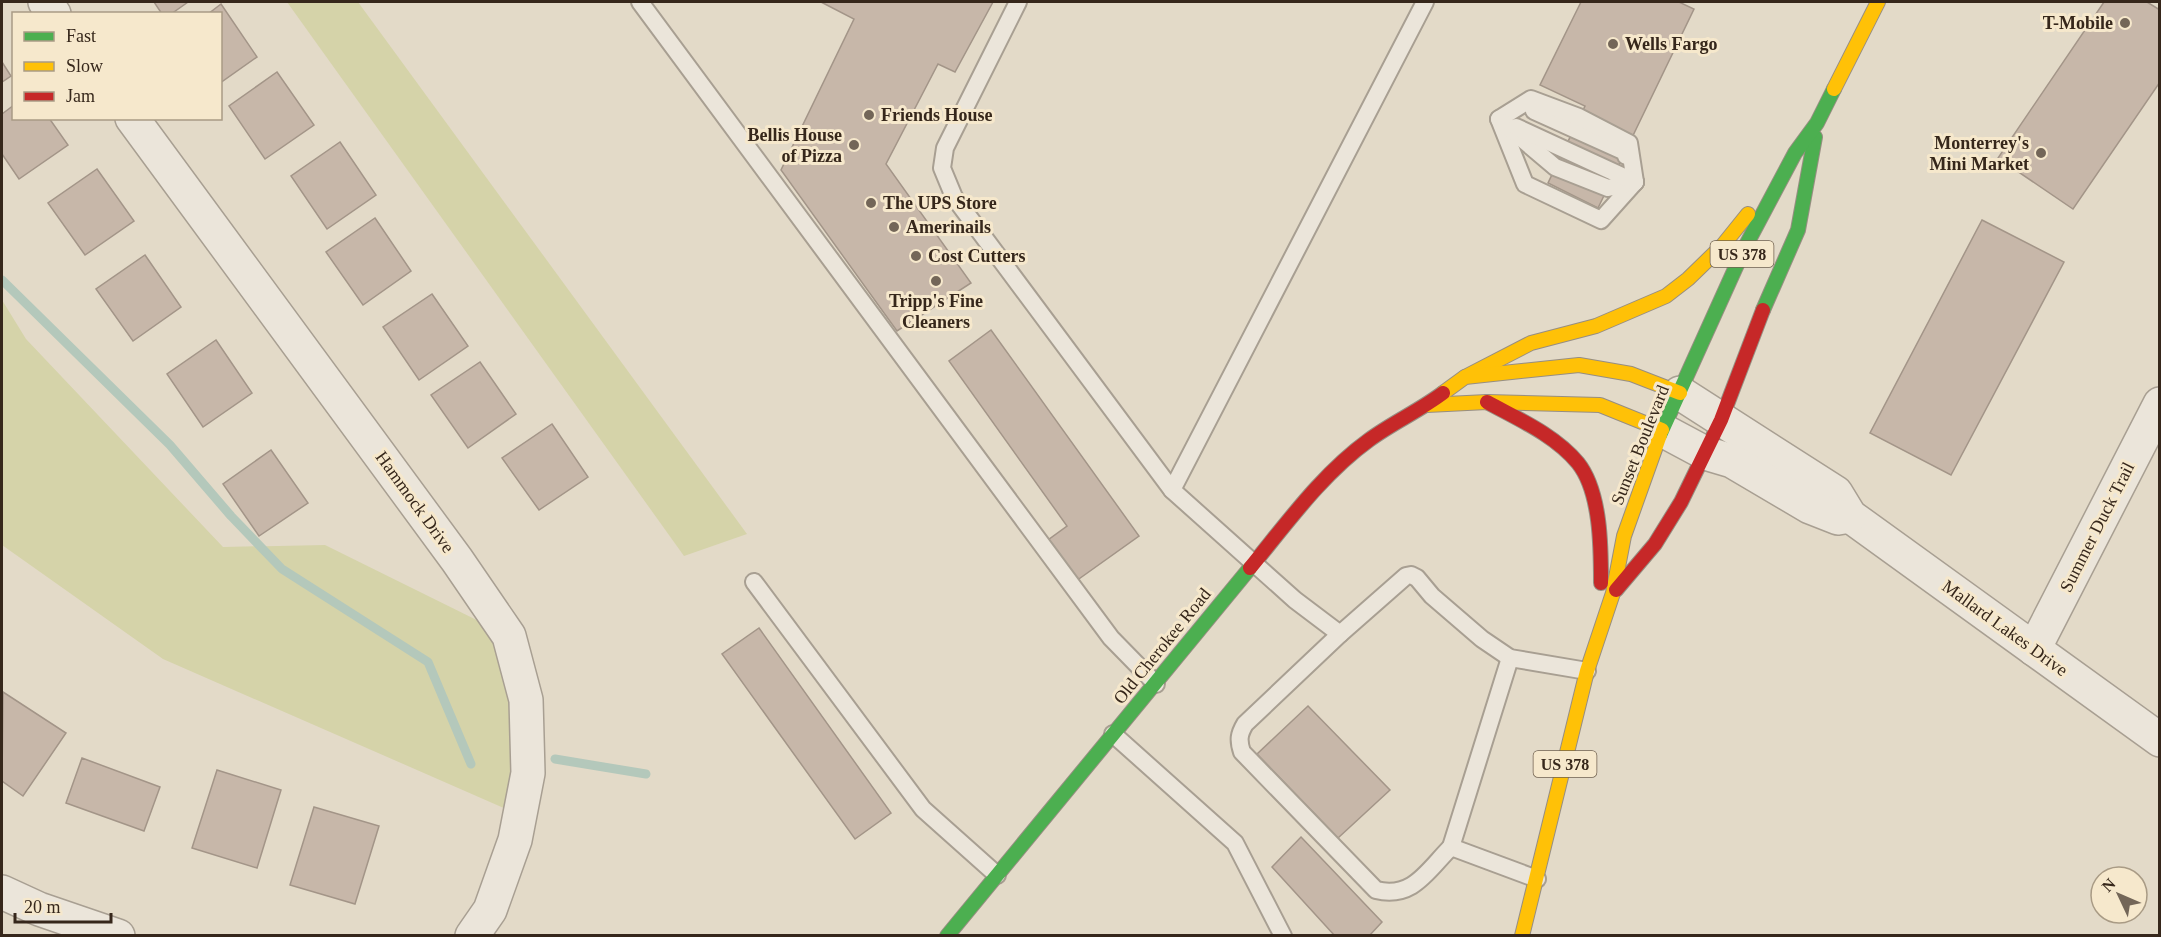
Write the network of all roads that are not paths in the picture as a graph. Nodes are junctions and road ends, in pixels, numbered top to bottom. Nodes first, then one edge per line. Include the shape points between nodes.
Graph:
1 (640, 2) edge
2 (1018, 2) edge
3 (1425, 2) edge
4 (1878, 2) edge
5 (1499, 119) junction
6 (133, 120) edge
7 (1817, 123) junction
8 (1796, 153) junction
9 (1635, 182) junction
10 (1465, 377) junction
11 (1680, 393) junction
12 (1487, 402) junction
13 (2160, 404) edge
14 (1427, 405) junction
15 (1722, 420) junction
16 (1662, 430) junction
17 (1705, 453) junction
18 (1172, 490) junction
19 (1850, 516) junction
20 (1254, 562) junction
21 (754, 582) dead end
22 (1612, 593) junction
23 (1600, 627) junction
24 (1340, 634) junction
25 (2034, 649) junction
26 (1510, 658) junction
27 (1587, 671) junction
28 (1156, 684) junction
29 (1113, 734) junction
30 (2160, 740) edge
31 (1450, 847) junction
32 (997, 875) junction
33 (1537, 879) junction
34 (2, 892) edge
35 (118, 936) edge
36 (472, 936) edge
37 (947, 936) edge
38 (1283, 936) edge
39 (1522, 936) edge

1 - 28 lane via 1112,638
2 - 18 lane via 945,148 942,168 954,197
3 - 18 lane
4 - 7 main road, Sunset Boulevard / US 378
5 - 9 lane
5 - 9 lane via 1531,99 1579,117 1629,142
5 - 9 lane via 1525,184 1601,220
6 - 36 street, Hammock Drive via 509,636 526,700 528,773 515,840 490,910
7 - 8 main road, Sunset Boulevard / US 378
7 - 15 main road via 1798,230
8 - 10 main road, Old Cherokee Road via 1723,245 1666,296 1596,326 1531,344
8 - 11 main road, Sunset Boulevard / US 378 via 1744,249
10 - 11 main road via 1579,365 1631,374
10 - 14 main road, Old Cherokee Road
11 - 15 street, Mallard Lakes Drive
11 - 16 main road, Sunset Boulevard / US 378
12 - 14 main road, Old Cherokee Road
12 - 16 main road, Old Cherokee Road via 1600,405
12 - 23 main road via 1546,437 1580,465 1592,492 1602,546
13 - 25 street, Summer Duck Trail
14 - 20 main road, Old Cherokee Road via 1370,439 1338,465
15 - 17 main road
15 - 19 street, Mallard Lakes Drive via 1836,493
16 - 17 street, Mallard Lakes Drive
16 - 22 main road, Sunset Boulevard / US 378 via 1624,536
17 - 19 street, Mallard Lakes Drive via 1732,461 1810,507 1838,518
17 - 22 main road via 1681,502 1654,544
18 - 20 lane
19 - 25 street, Mallard Lakes Drive
20 - 24 lane
20 - 28 main road, Old Cherokee Road
21 - 32 lane via 923,808
22 - 23 main road, Sunset Boulevard / US 378
23 - 27 main road, Sunset Boulevard / US 378
24 - 26 lane via 1411,575 1482,639
24 - 31 lane via 1245,724 1239,733 1242,752 1376,890 1402,892
25 - 30 street, Mallard Lakes Drive
26 - 27 lane
26 - 31 lane
27 - 33 main road, Sunset Boulevard / US 378
28 - 29 main road, Old Cherokee Road
29 - 32 main road, Old Cherokee Road
29 - 38 lane via 1235,843
31 - 33 lane
32 - 37 main road, Old Cherokee Road
33 - 39 main road, Sunset Boulevard / US 378
34 - 35 street

